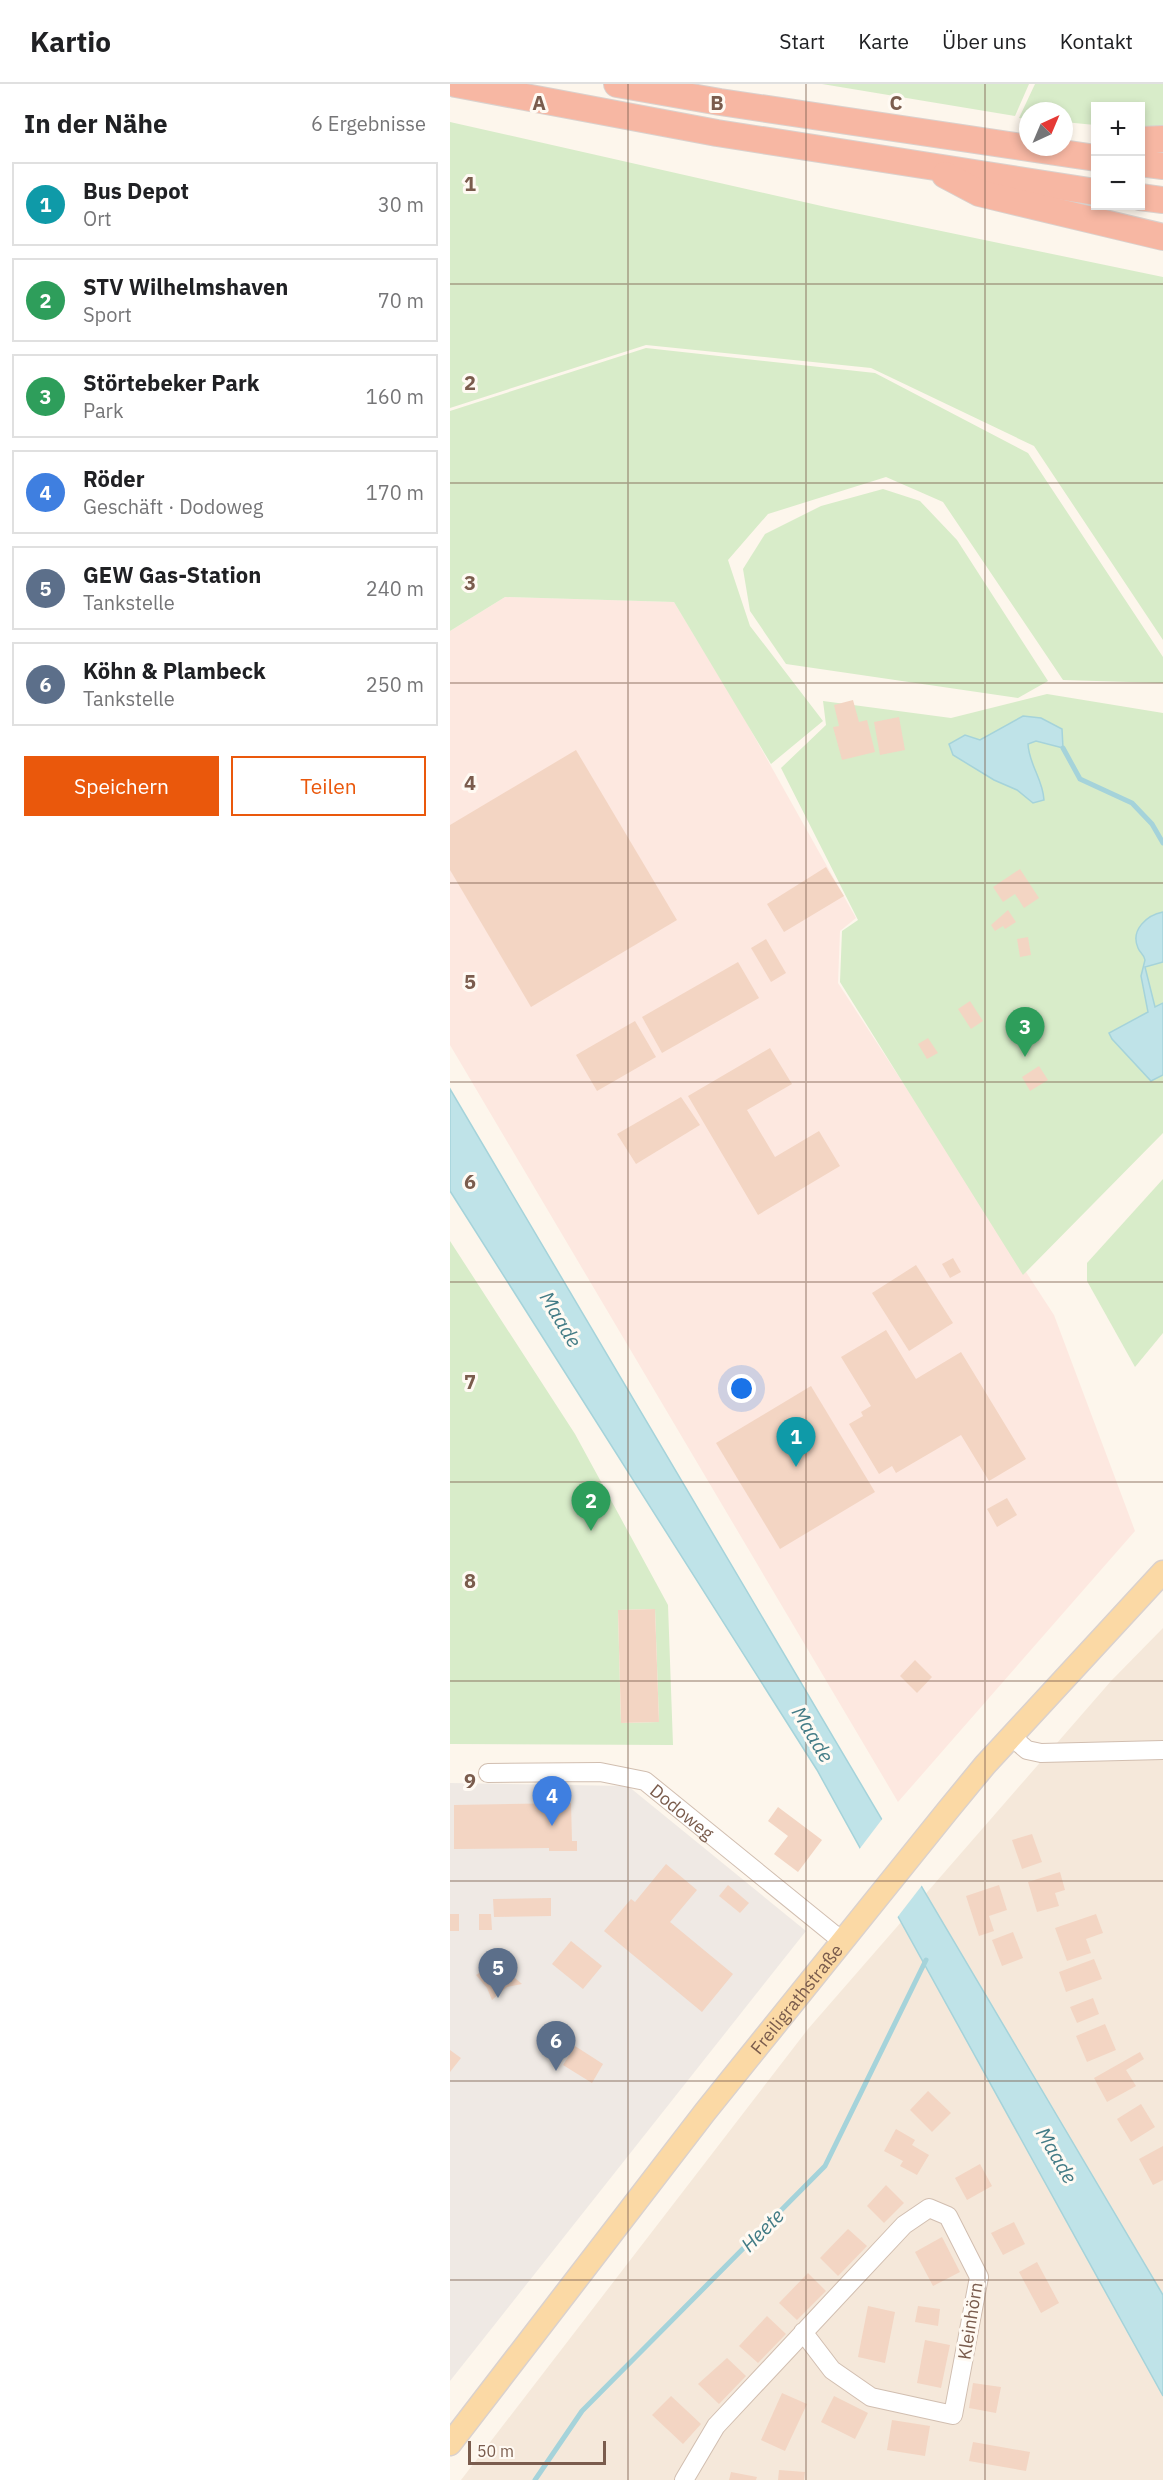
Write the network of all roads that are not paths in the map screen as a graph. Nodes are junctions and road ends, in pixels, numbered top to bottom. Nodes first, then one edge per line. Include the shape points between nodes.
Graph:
1 (456, 84) edge
2 (617, 84) edge
3 (1019, 135) edge
4 (1073, 138) edge
5 (1091, 140) edge
6 (1145, 140) edge
7 (1163, 140) edge
8 (976, 141) junction
9 (1091, 157) edge
10 (1145, 164) edge
11 (929, 166) junction
12 (1163, 166) edge
13 (1091, 191) edge
14 (1145, 198) edge
15 (1163, 200) edge
16 (1163, 237) edge
17 (1163, 1572) edge
18 (1012, 1737) junction
19 (1163, 1750) edge
20 (489, 1773) dead end
21 (842, 1941) junction
22 (803, 2332) junction
23 (450, 2444) edge
24 (684, 2480) edge

1 - 11 highway via 717,133
2 - 8 highway
3 - 8 highway
4 - 5 highway
6 - 7 highway
8 - 9 highway
10 - 12 highway
11 - 13 highway
11 - 16 highway via 979,193
14 - 15 highway
17 - 18 main road, Freiligrathstraße
18 - 19 street via 1027,1750 1041,1754
18 - 21 main road, Freiligrathstraße
20 - 21 street, Dodoweg via 600,1772 645,1781
21 - 23 main road, Freiligrathstraße
22 - 22 street, Kleinhörn via 904,2225 929,2208 948,2216 979,2277 953,2415 872,2397 832,2370
22 - 24 street, Kleinhörn via 716,2426

